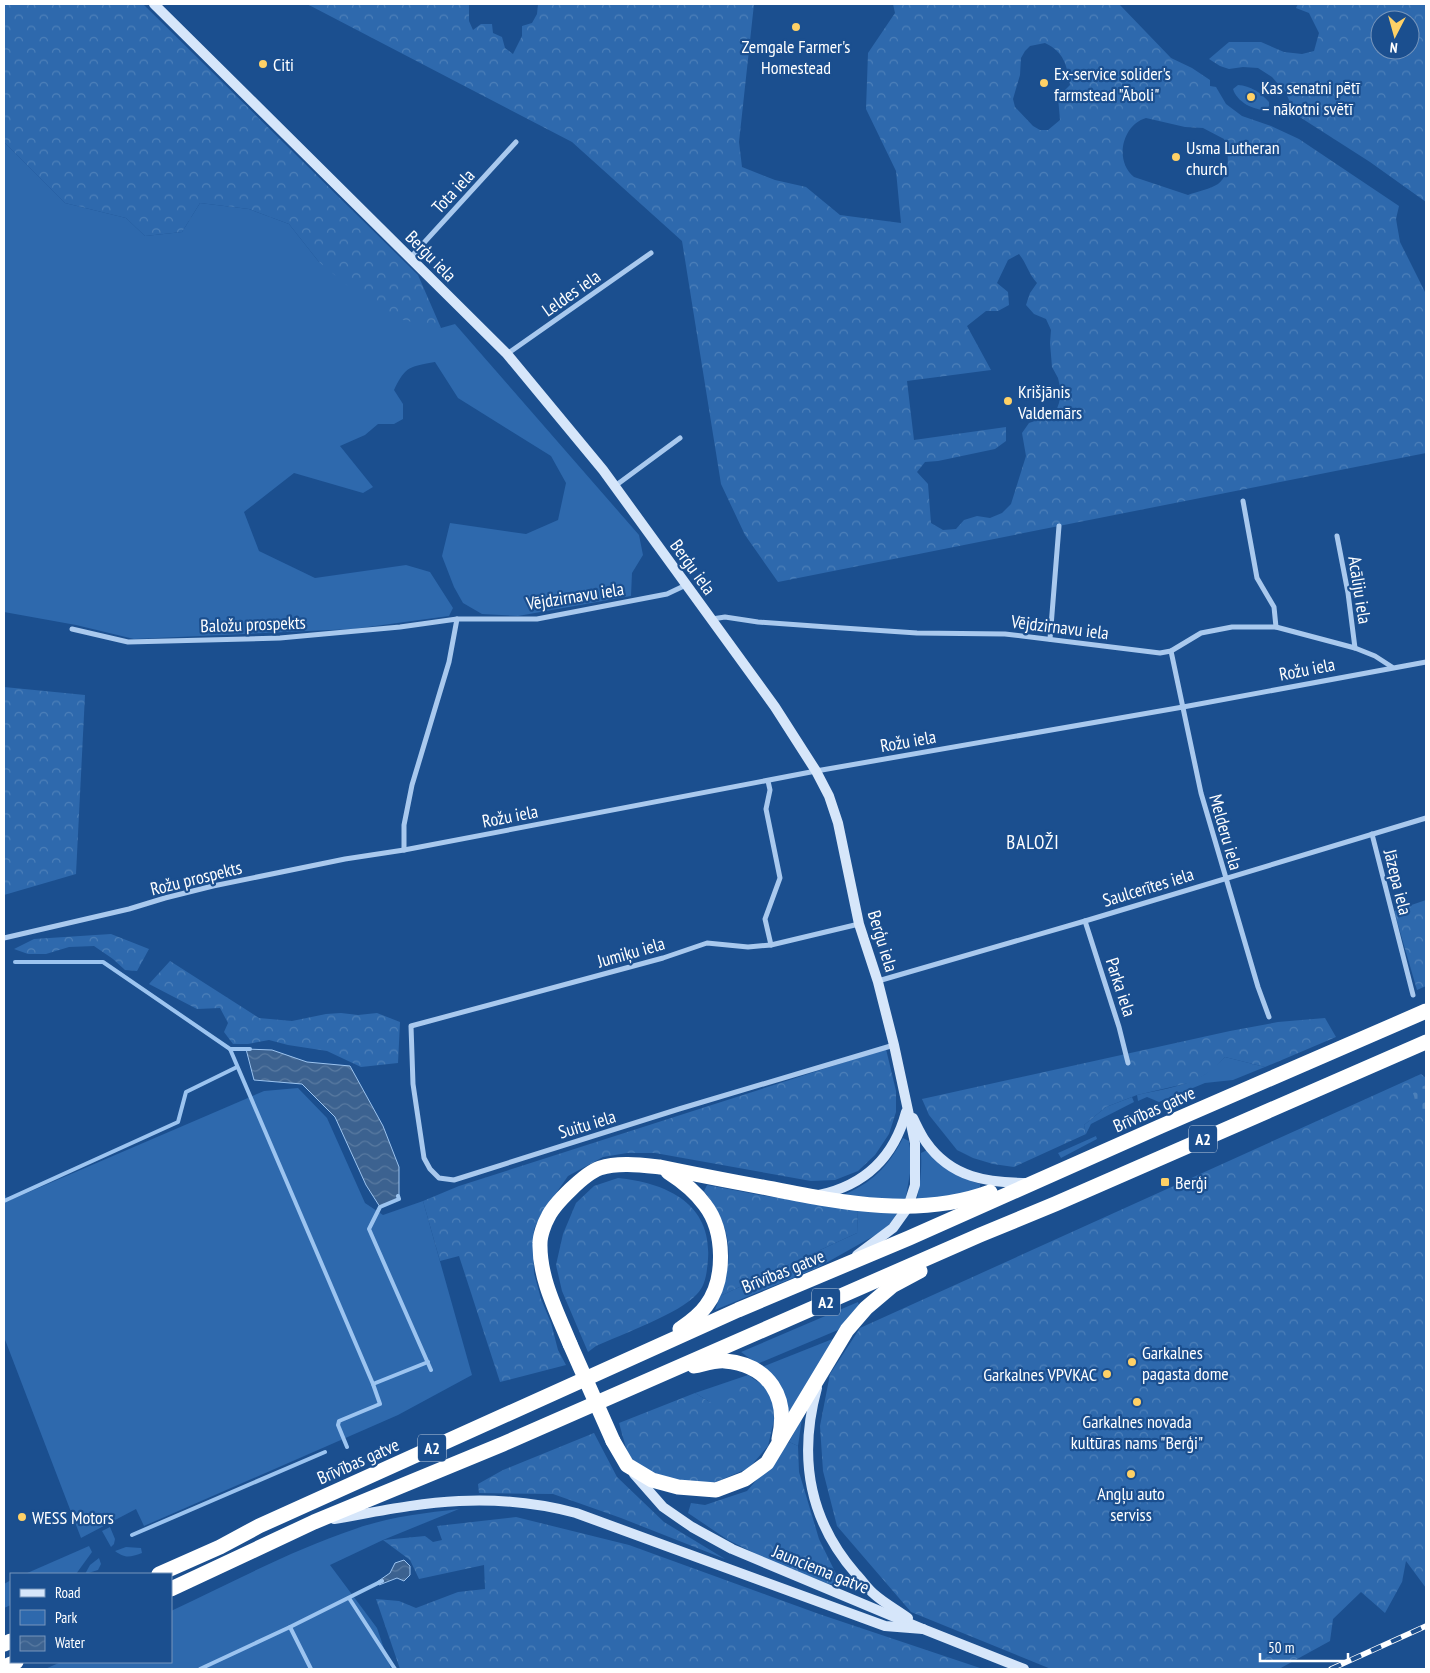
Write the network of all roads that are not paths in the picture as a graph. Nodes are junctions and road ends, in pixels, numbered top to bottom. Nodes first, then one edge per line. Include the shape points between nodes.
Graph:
1 (154, 4) edge
2 (516, 142) dead end
3 (651, 253) dead end
4 (410, 258) junction
5 (507, 354) junction
6 (680, 438) dead end
7 (615, 486) junction
8 (1243, 501) dead end
9 (1059, 526) dead end
10 (1337, 536) dead end
11 (686, 585) junction
12 (456, 619) junction
13 (711, 619) junction
14 (436, 621) joint
15 (1276, 627) junction
16 (72, 629) dead end
17 (1050, 639) junction
18 (1355, 648) junction
19 (1171, 651) junction
20 (1426, 662) edge
21 (1393, 667) junction
22 (1183, 707) junction
23 (816, 771) junction
24 (768, 781) junction
25 (1426, 818) edge
26 (1372, 834) junction
27 (404, 850) junction
28 (396, 851) joint
29 (1225, 878) junction
30 (1084, 921) junction
31 (860, 924) junction
32 (4, 938) edge
33 (771, 945) junction
34 (878, 982) junction
35 (1413, 994) dead end
36 (1426, 1011) edge
37 (1269, 1017) dead end
38 (412, 1026) joint
39 (1426, 1042) edge
40 (894, 1045) junction
41 (1128, 1063) dead end
42 (907, 1108) junction
43 (660, 1167) junction
44 (1035, 1182) junction
45 (1015, 1183) junction
46 (810, 1196) junction
47 (908, 1207) junction
48 (980, 1235) junction
49 (841, 1267) junction
50 (604, 1369) junction
51 (673, 1369) junction
52 (820, 1376) junction
53 (777, 1447) junction
54 (626, 1465) junction
55 (314, 1522) junction
56 (161, 1573) edge
57 (172, 1589) edge
58 (923, 1629) junction
59 (1024, 1669) edge

1 - 4 main road, Berģu iela
2 - 4 street, Tota iela
3 - 5 street, Leldes iela
4 - 5 main road, Berģu iela
5 - 7 main road, Berģu iela
6 - 7 street
7 - 11 main road, Berģu iela
8 - 15 street via 1257,578 1274,607
9 - 17 street
10 - 18 street, Acāliju iela
11 - 12 street, Vējdzirnavu iela via 667,594 537,619
11 - 13 main road, Berģu iela
12 - 14 street, Vējdzirnavu iela
12 - 27 street via 449,662 412,785 404,825
13 - 17 street, Vējdzirnavu iela via 726,617 828,627 1005,634
13 - 23 main road, Berģu iela via 776,707
14 - 16 street, Baložu prospekts via 280,638 128,642
15 - 18 street, Vējdzirnavu iela
15 - 19 street, Vējdzirnavu iela via 1232,627 1200,634
17 - 19 street, Vējdzirnavu iela via 1160,653
18 - 21 street, Vējdzirnavu iela
19 - 22 street, Melderu iela
20 - 21 street, Rožu iela
21 - 22 street, Rožu iela
22 - 23 street, Rožu iela
22 - 29 street, Melderu iela via 1200,793
23 - 24 street, Rožu iela
23 - 31 main road, Berģu iela via 838,823
24 - 27 street, Rožu iela
24 - 33 street via 770,790 766,809 780,878 765,919
25 - 26 street, Saulcerītes iela
26 - 29 street, Saulcerītes iela
26 - 35 street, Jāzepa iela
27 - 28 street, Rožu iela
28 - 32 street, Rožu prospekts via 213,886
29 - 30 street, Saulcerītes iela
29 - 37 street, Melderu iela
30 - 34 street, Saulcerītes iela
30 - 41 street, Parka iela
31 - 33 street, Jumiķu iela
31 - 34 main road, Berģu iela
33 - 38 street, Jumiķu iela via 748,947 707,943 663,958
34 - 40 main road, Berģu iela
36 - 44 highway, Brīvības gatve / A2
38 - 40 street, Suitu iela via 413,1084 424,1158 439,1178 454,1180
39 - 48 highway, A2
40 - 42 main road, Berģu iela
42 - 45 main road via 925,1141 948,1165 985,1181
42 - 46 main road via 903,1125 889,1150 870,1172 838,1191
42 - 47 main road, Berģu iela via 915,1143 916,1168
43 - 46 highway
43 - 50 highway via 685,1183 706,1206 717,1230 721,1257 718,1281 706,1306 694,1320 680,1330 619,1357
43 - 54 highway, bridge via 599,1168 576,1184 548,1216 540,1241 542,1268 553,1302
44 - 45 main road
44 - 49 highway, Brīvības gatve / A2
45 - 47 highway via 973,1198
46 - 47 highway
47 - 49 main road, Berģu iela via 893,1228
48 - 51 highway, A2
48 - 52 highway via 958,1253 892,1286 866,1308 847,1330
49 - 50 highway, Brīvības gatve / A2
50 - 56 highway, Brīvības gatve / A2
51 - 53 highway via 724,1361 748,1366 761,1373 780,1397 783,1413
51 - 55 highway, A2
52 - 53 highway
52 - 58 main road via 808,1430 807,1460 810,1486 818,1511 828,1535 847,1564 874,1594
53 - 54 highway via 767,1462 745,1479 716,1490 669,1485 652,1480
54 - 58 main road, Jaunciema gatve via 663,1507 732,1549
55 - 57 highway, A2
55 - 58 main road via 457,1501 486,1500 554,1507 885,1626
58 - 59 main road, Jaunciema gatve

